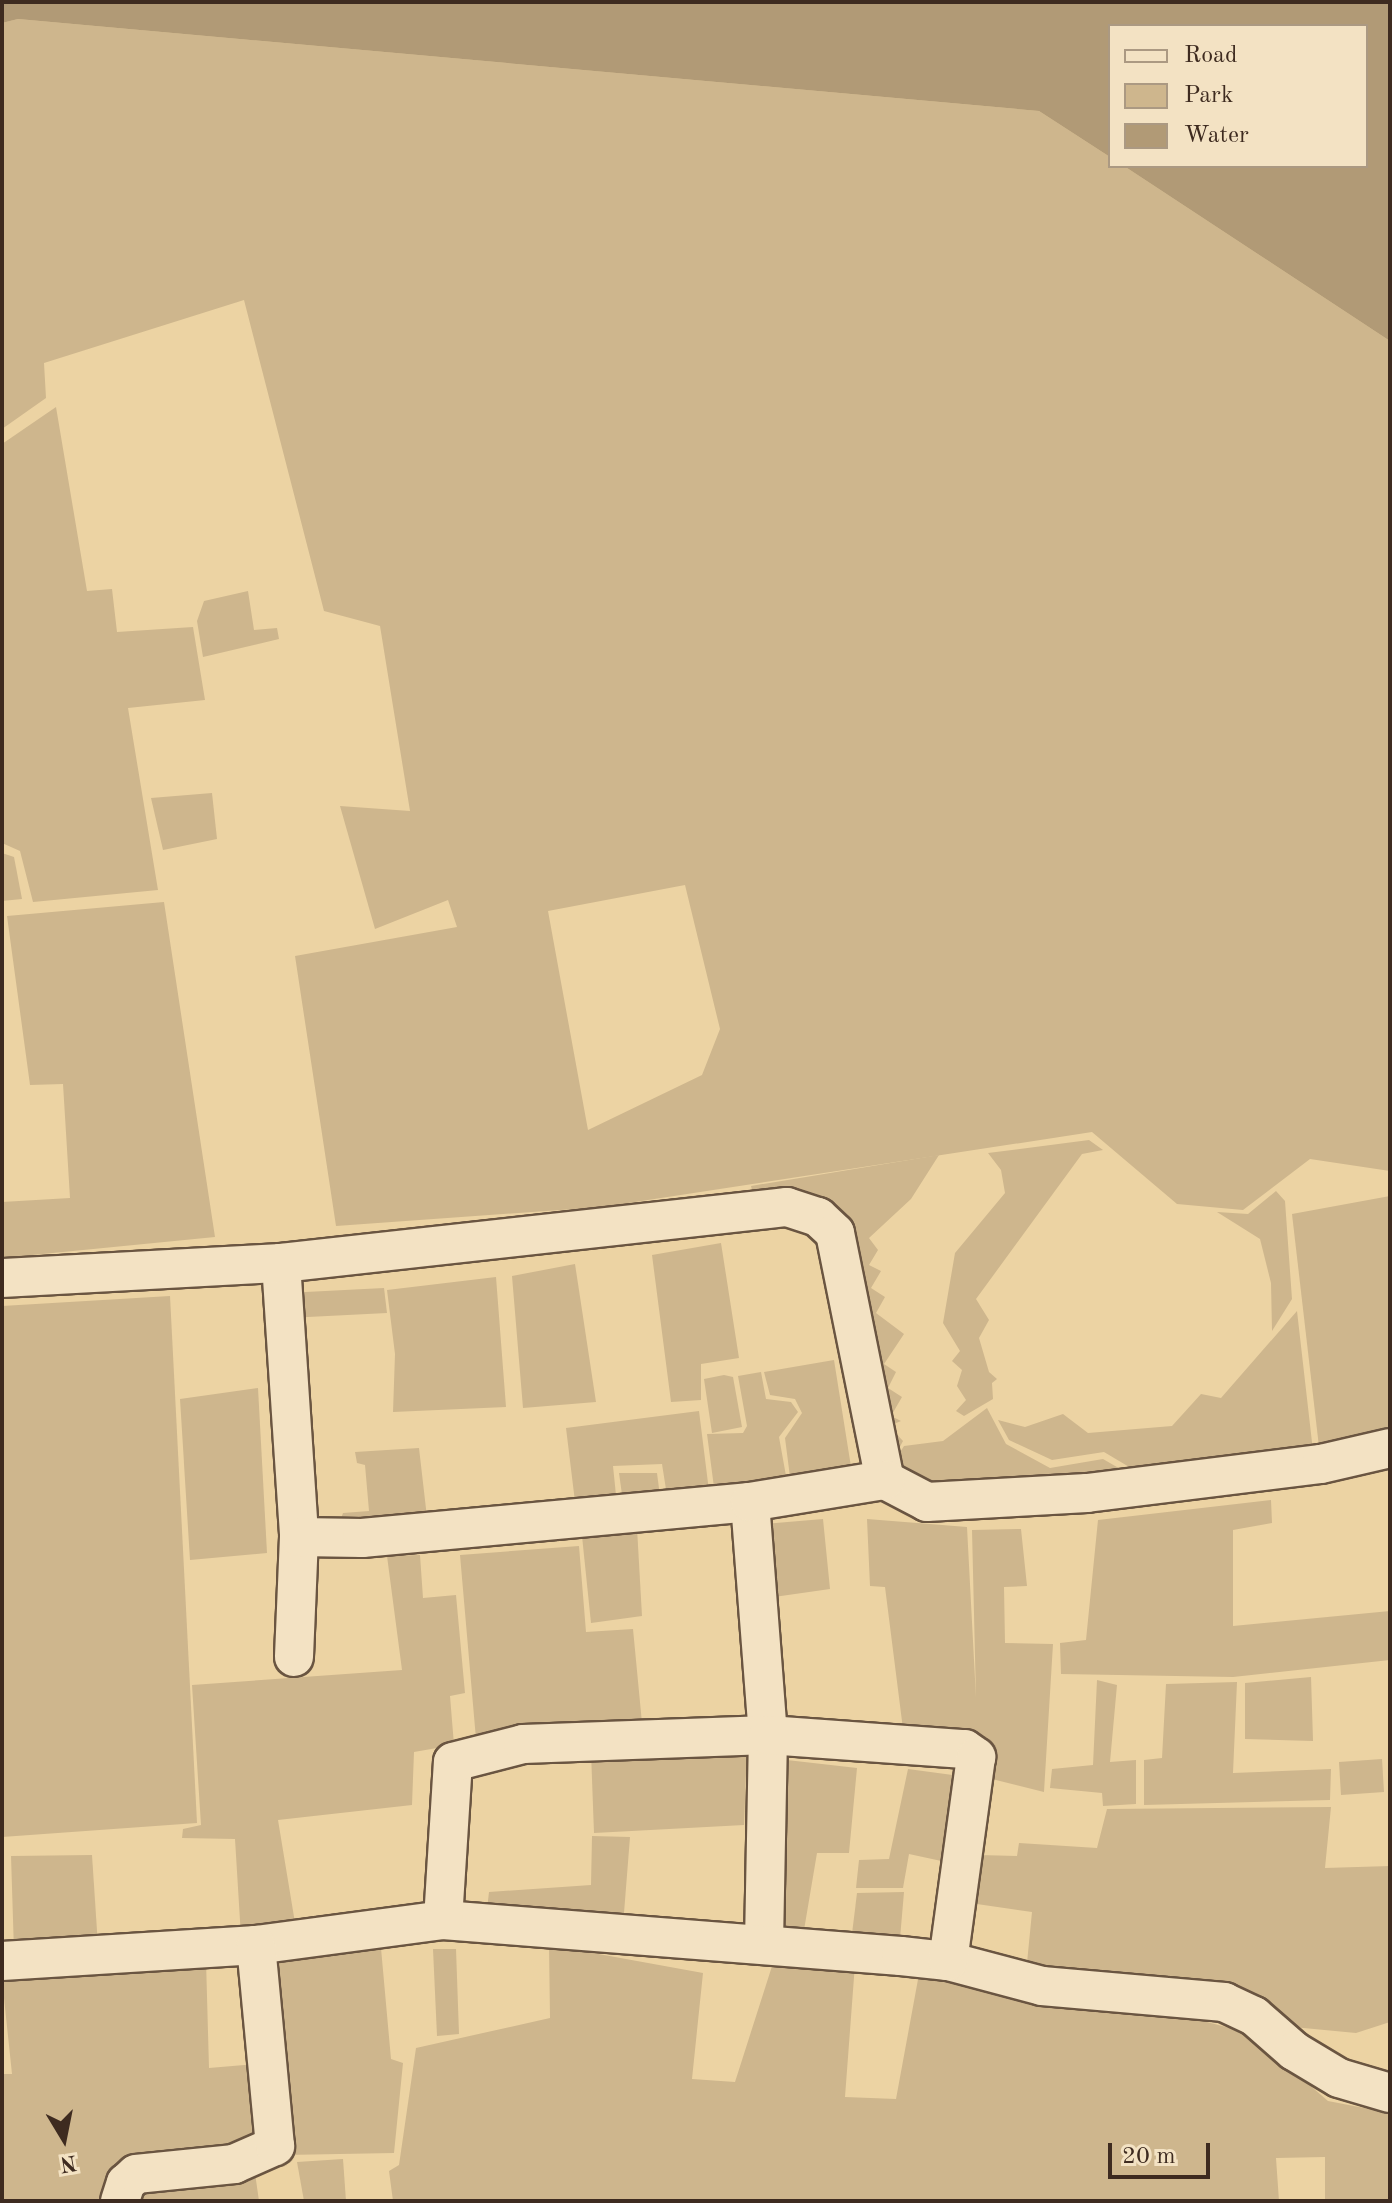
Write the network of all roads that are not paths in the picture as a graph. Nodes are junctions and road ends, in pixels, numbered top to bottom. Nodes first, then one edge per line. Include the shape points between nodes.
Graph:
1 (281, 1263) junction
2 (2, 1278) edge
3 (1390, 1448) edge
4 (885, 1480) junction
5 (750, 1502) junction
6 (299, 1537) junction
7 (294, 1657) dead end
8 (768, 1735) junction
9 (443, 1920) junction
10 (764, 1941) junction
11 (256, 1945) junction
12 (2, 1961) edge
13 (948, 1961) junction
14 (1390, 2093) edge
15 (120, 2201) edge

1 - 2 street
1 - 4 street via 787,1207 818,1217 835,1233
1 - 6 street
3 - 4 street via 1321,1464 1087,1493 927,1502
4 - 5 street
5 - 6 street via 362,1538
5 - 8 street
6 - 7 street
8 - 9 street via 523,1744 453,1762
8 - 10 street
8 - 13 street via 965,1749 976,1757
9 - 10 street
9 - 11 street
10 - 13 street
11 - 12 street
11 - 15 street via 275,2146 234,2164 136,2174
13 - 14 street via 1042,1986 1224,2002 1254,2016 1294,2051 1339,2078

